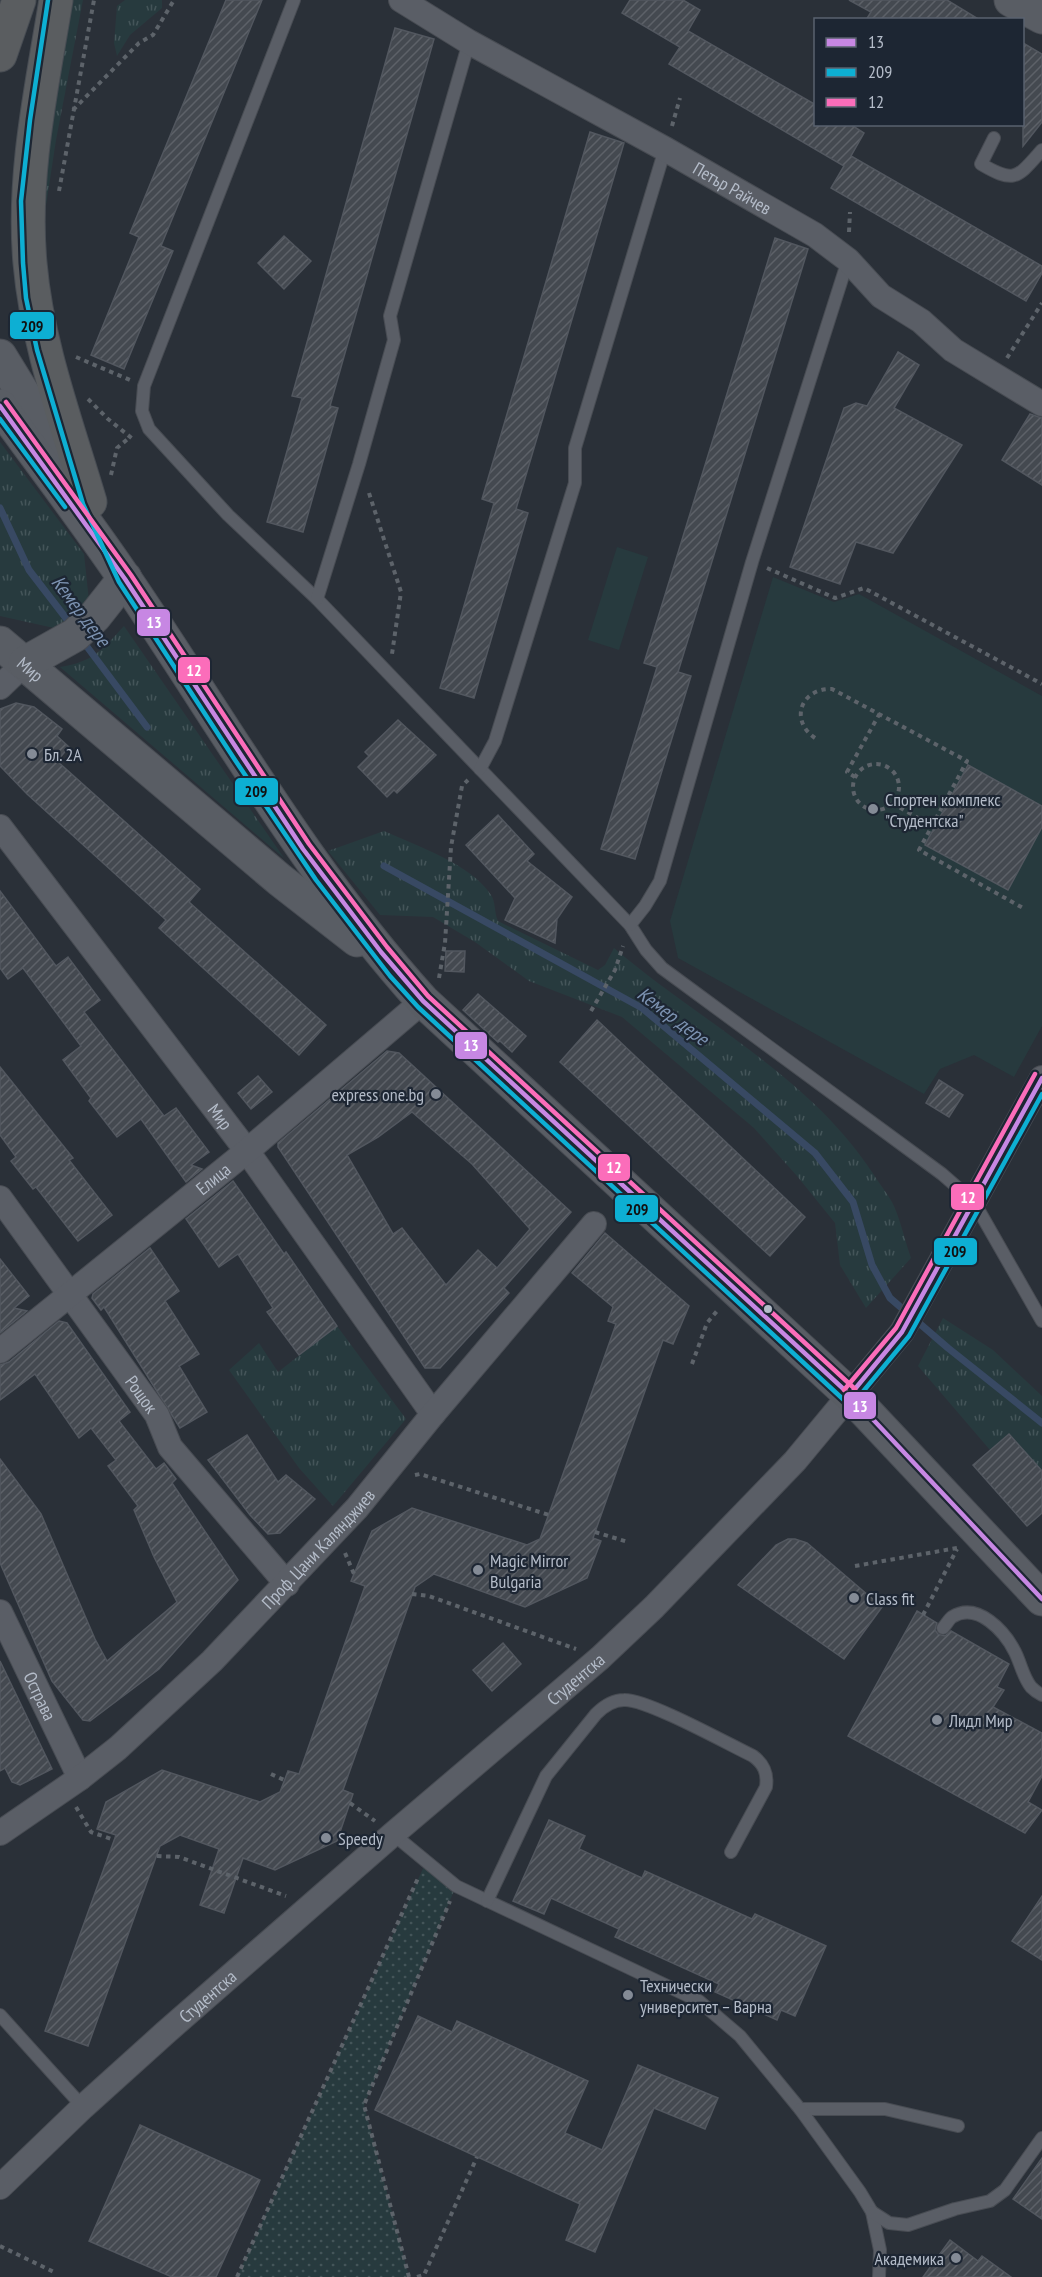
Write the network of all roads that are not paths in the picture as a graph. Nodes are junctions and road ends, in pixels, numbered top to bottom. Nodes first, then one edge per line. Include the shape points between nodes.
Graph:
1 (19, 0) edge
2 (56, 0) edge
3 (294, 0) edge
4 (400, 0) edge
5 (1011, 0) edge
6 (1042, 17) edge
7 (469, 42) junction
8 (0, 55) edge
9 (994, 138) dead end
10 (665, 149) junction
11 (1042, 150) edge
12 (848, 260) junction
13 (0, 356) edge
14 (1042, 405) edge
15 (0, 406) edge
16 (90, 502) junction
17 (125, 578) junction
18 (317, 599) junction
19 (0, 643) edge
20 (25, 663) junction
21 (0, 687) edge
22 (480, 769) junction
23 (0, 826) edge
24 (630, 925) junction
25 (396, 971) junction
26 (423, 1000) junction
27 (1042, 1078) edge
28 (247, 1151) junction
29 (0, 1198) edge
30 (974, 1202) junction
31 (594, 1224) dead end
32 (69, 1294) junction
33 (1042, 1322) edge
34 (0, 1351) edge
35 (850, 1395) junction
36 (433, 1414) junction
37 (287, 1584) junction
38 (1042, 1599) edge
39 (0, 1612) edge
40 (944, 1628) dead end
41 (1042, 1695) edge
42 (72, 1784) junction
43 (0, 1833) edge
44 (393, 1834) junction
45 (731, 1852) dead end
46 (487, 1901) junction
47 (0, 2015) edge
48 (83, 2107) junction
49 (800, 2109) junction
50 (958, 2126) dead end
51 (1042, 2138) edge
52 (0, 2187) edge
53 (872, 2212) junction
54 (879, 2277) edge

1 - 8 highway
2 - 16 highway via 28,202 30,262 44,348
3 - 18 lane via 144,386 142,411 149,429 228,515
4 - 7 street, Петър Райчев
5 - 6 street
7 - 10 street, Петър Райчев
7 - 18 lane via 390,316 394,340
9 - 11 lane via 981,164 1001,176 1022,173
10 - 12 street, Петър Райчев via 815,235
10 - 22 lane via 575,448 575,483 495,741
12 - 14 street, Петър Райчев via 881,296 921,321 953,350
12 - 24 lane via 752,562 660,881
13 - 16 street, Мир
15 - 17 street, Мир
16 - 17 street, Мир
17 - 20 street via 75,635
17 - 25 street, Мир via 322,875
18 - 22 lane
19 - 20 street, Мир
20 - 21 street
20 - 25 street, Мир via 280,880
22 - 24 lane
23 - 28 street, Мир
24 - 30 lane via 662,968 942,1174
25 - 26 street, Мир
26 - 28 street, Елица
26 - 35 street, Мир
27 - 30 street, Студентска
28 - 32 street, Елица
28 - 36 street, Мир
29 - 32 street, Рощок
30 - 33 lane
30 - 35 street, Студентска via 902,1332
31 - 36 street, Проф. Цани Калянджиев
32 - 34 street, Елица
32 - 37 street, Рощок via 156,1416 170,1447
35 - 38 street, Мир
35 - 44 street, Студентска via 787,1469 654,1607 600,1658
36 - 37 street, Проф. Цани Калянджиев via 337,1531
37 - 42 street, Проф. Цани Калянджиев via 212,1661 118,1748
39 - 42 street, Острава
40 - 41 lane via 952,1617 969,1612 985,1617 1014,1649 1024,1677
42 - 43 street, Проф. Цани Калянджиев
44 - 46 lane via 456,1886
44 - 48 street, Студентска
45 - 46 lane via 766,1787 763,1765 753,1756 644,1703 624,1700 596,1714 546,1776
46 - 49 lane via 699,2001 740,2036
47 - 48 lane
48 - 52 street, Студентска
49 - 50 lane via 885,2109
49 - 53 lane
51 - 53 lane via 1005,2190 990,2200 908,2225 889,2223
53 - 54 lane via 880,2250

